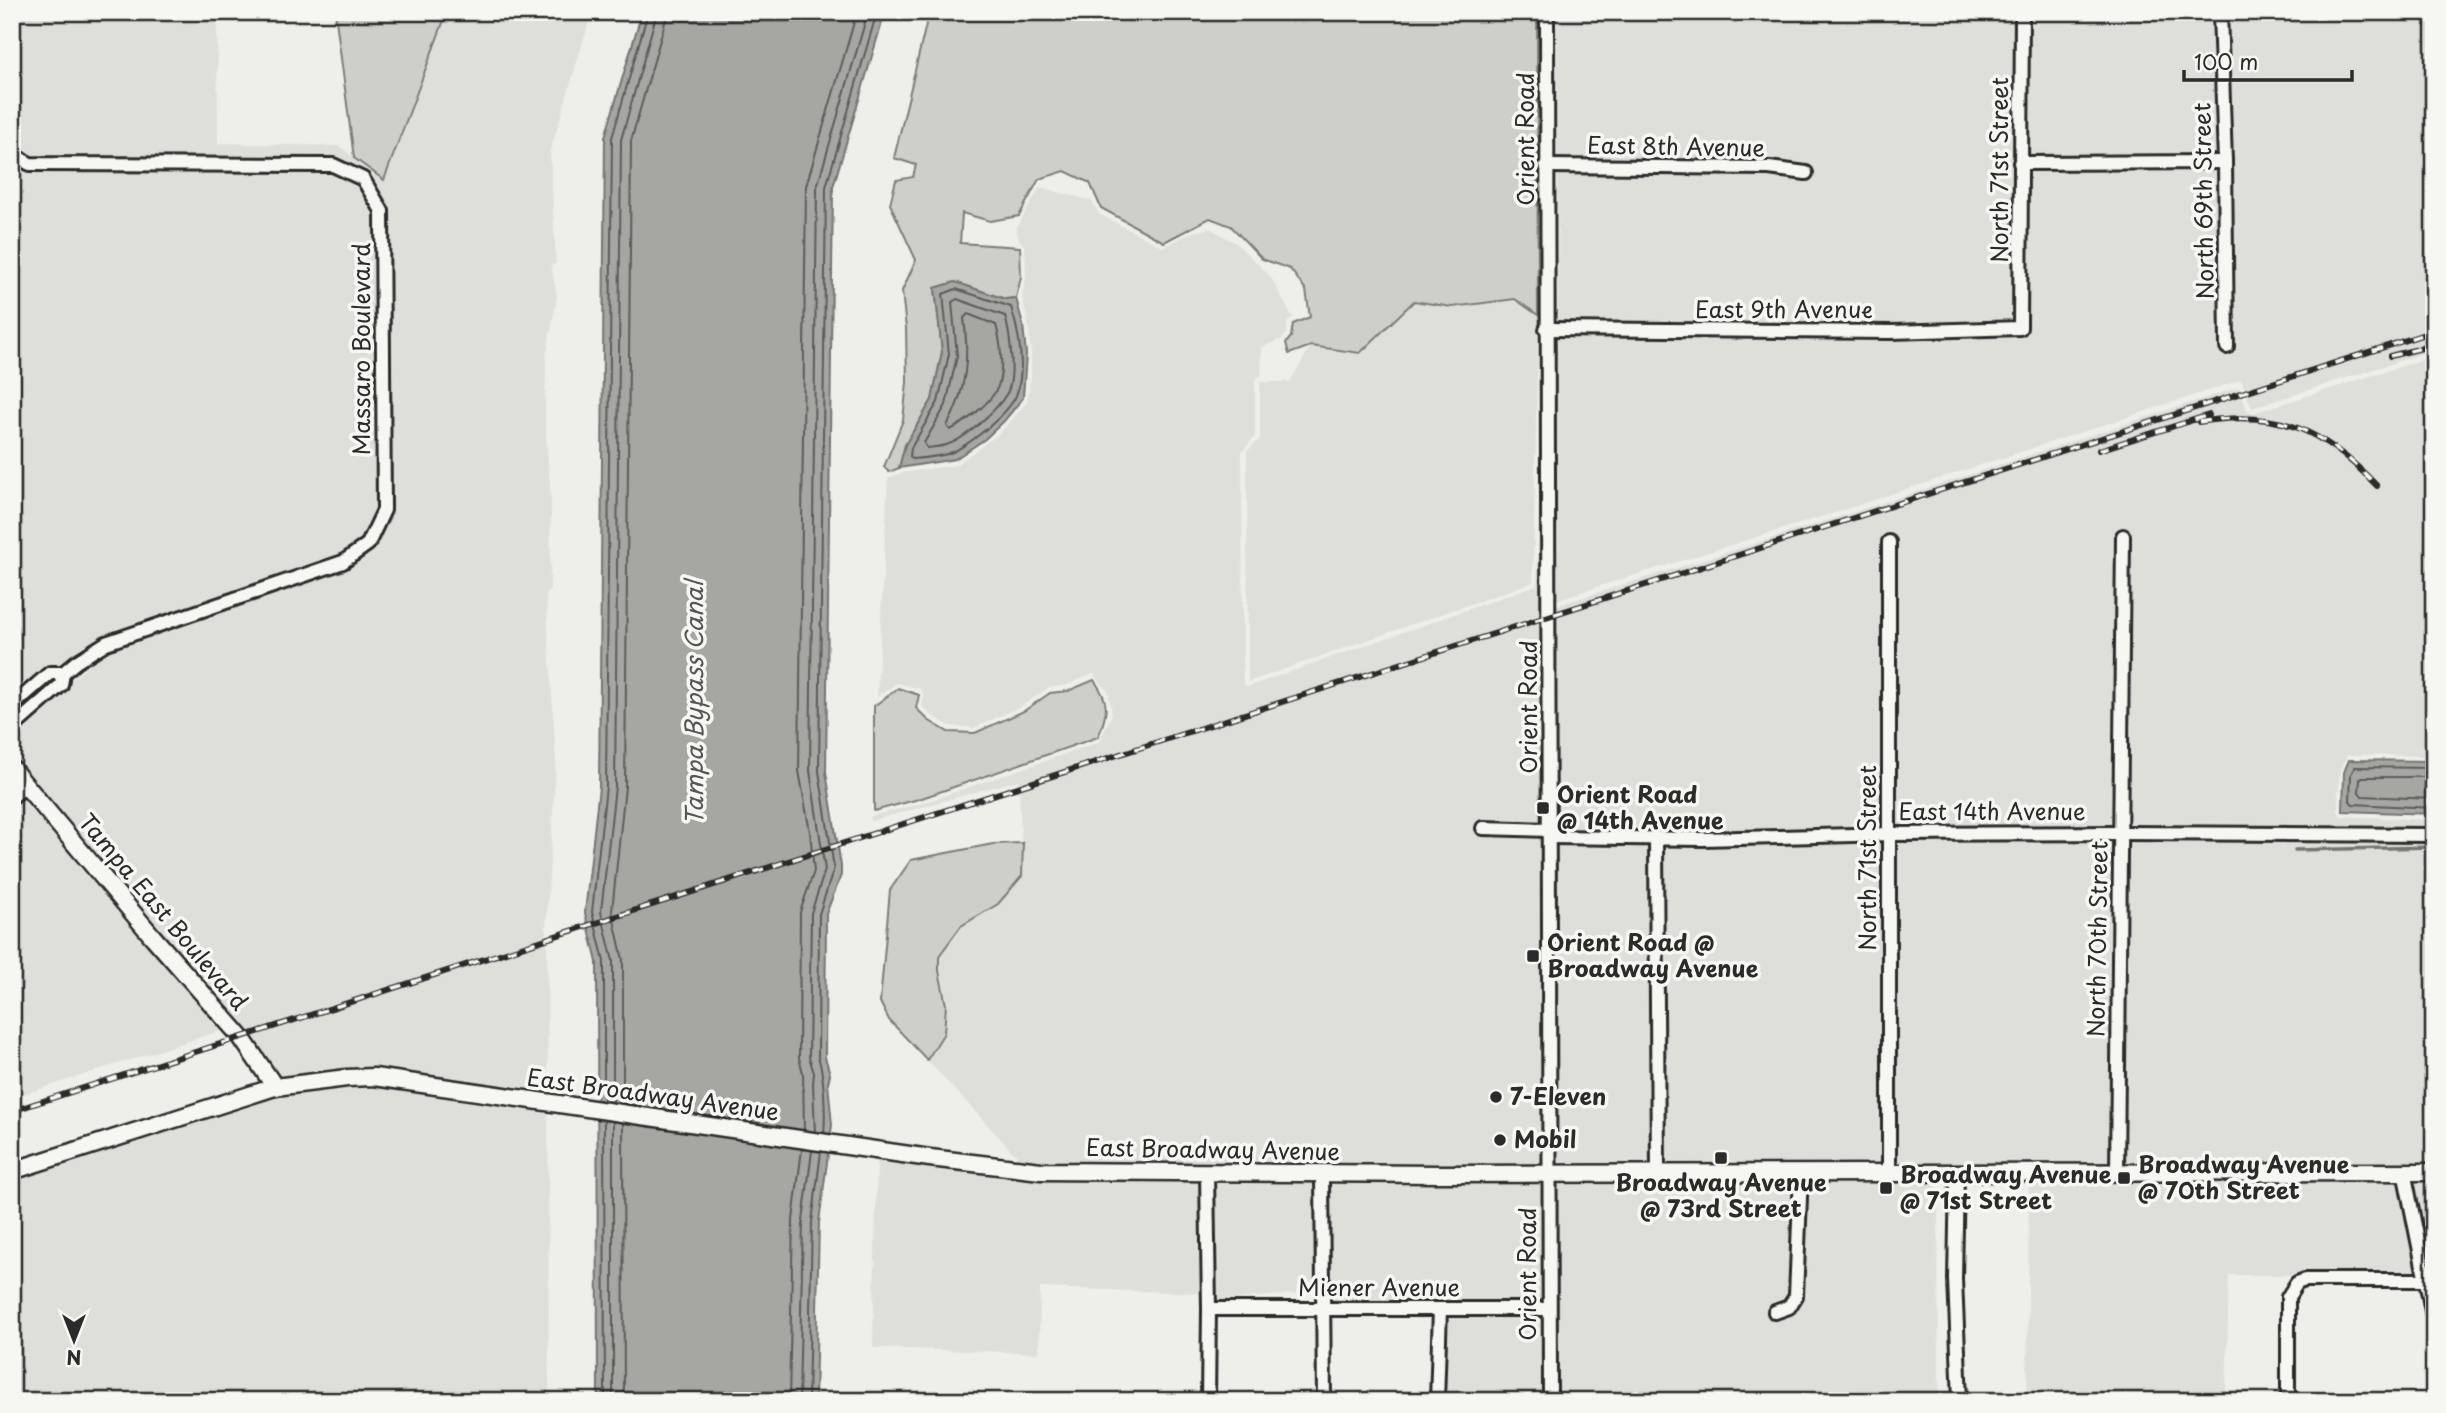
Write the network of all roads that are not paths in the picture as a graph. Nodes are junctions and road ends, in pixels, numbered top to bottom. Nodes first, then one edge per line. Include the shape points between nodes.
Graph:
1 (1547, 12) edge
2 (2022, 12) edge
3 (2220, 12) edge
4 (12, 154) edge
5 (2225, 162) junction
6 (2020, 163) junction
7 (1546, 166) junction
8 (1805, 173) dead end
9 (2021, 328) joint
10 (1546, 329) junction
11 (2227, 347) dead end
12 (2123, 536) dead end
13 (1889, 542) dead end
14 (63, 673) junction
15 (12, 706) edge
16 (12, 728) edge
17 (12, 769) edge
18 (26, 785) junction
19 (12, 797) edge
20 (1483, 828) dead end
21 (1550, 833) junction
22 (2121, 833) junction
23 (1890, 834) junction
24 (2434, 835) edge
25 (1656, 838) junction
26 (275, 1087) junction
27 (12, 1171) edge
28 (2404, 1171) junction
29 (1207, 1172) junction
30 (2434, 1172) edge
31 (1801, 1173) junction
32 (1889, 1173) junction
33 (1322, 1174) junction
34 (1549, 1174) junction
35 (1658, 1174) junction
36 (1957, 1174) junction
37 (2117, 1174) junction
38 (2424, 1280) junction
39 (1209, 1309) junction
40 (1325, 1309) junction
41 (1440, 1309) junction
42 (1549, 1309) junction
43 (1775, 1312) dead end
44 (2434, 1321) edge
45 (1208, 1401) edge
46 (1324, 1401) edge
47 (1437, 1401) edge
48 (1550, 1401) edge
49 (1960, 1401) edge
50 (2288, 1401) edge

1 - 7 street, Orient Road
2 - 6 street, North 71st Street
3 - 5 street, North 69th Street
4 - 14 street, Massaro Boulevard via 30,164 333,165 363,179 382,211 384,510 368,544 343,562 106,643
5 - 6 street
5 - 11 street, North 69th Street
6 - 9 street, North 71st Street
7 - 8 street, East 8th Avenue via 1769,168
7 - 10 street, Orient Road
9 - 10 street, East 9th Avenue via 1891,332
10 - 21 street, Orient Road
12 - 22 street, North 70th Street
13 - 23 street, North 71st Street
14 - 15 street, Massaro Boulevard via 50,673
14 - 16 street, Massaro Boulevard via 61,685
17 - 18 main road, Tampa East Boulevard
18 - 19 street
18 - 26 main road, Tampa East Boulevard via 241,1037
20 - 21 street, East 14th Avenue
21 - 25 street, East 14th Avenue
21 - 34 street, Orient Road
22 - 23 street, East 14th Avenue
22 - 24 street, East 14th Avenue
22 - 37 street, North 70th Street
23 - 25 street, East 14th Avenue
23 - 32 street, North 71st Street
25 - 35 street
26 - 27 main road, East Broadway Avenue
26 - 29 main road, East Broadway Avenue via 374,1077 1041,1171
28 - 30 main road, East Broadway Avenue
28 - 37 main road, East Broadway Avenue
28 - 38 street
29 - 33 main road, East Broadway Avenue
29 - 39 street
31 - 32 main road, East Broadway Avenue
31 - 35 main road, East Broadway Avenue
31 - 43 street via 1797,1296 1789,1307
32 - 36 main road, East Broadway Avenue
33 - 34 main road, East Broadway Avenue
33 - 40 street
34 - 35 main road, East Broadway Avenue
34 - 42 street, Orient Road
36 - 37 main road, East Broadway Avenue
36 - 49 street
38 - 44 street
38 - 50 street via 2297,1283 2288,1297
39 - 40 street, Miener Avenue
39 - 45 street
40 - 41 street, Miener Avenue
40 - 46 street
41 - 42 street, Miener Avenue
41 - 47 street
42 - 48 street, Orient Road

